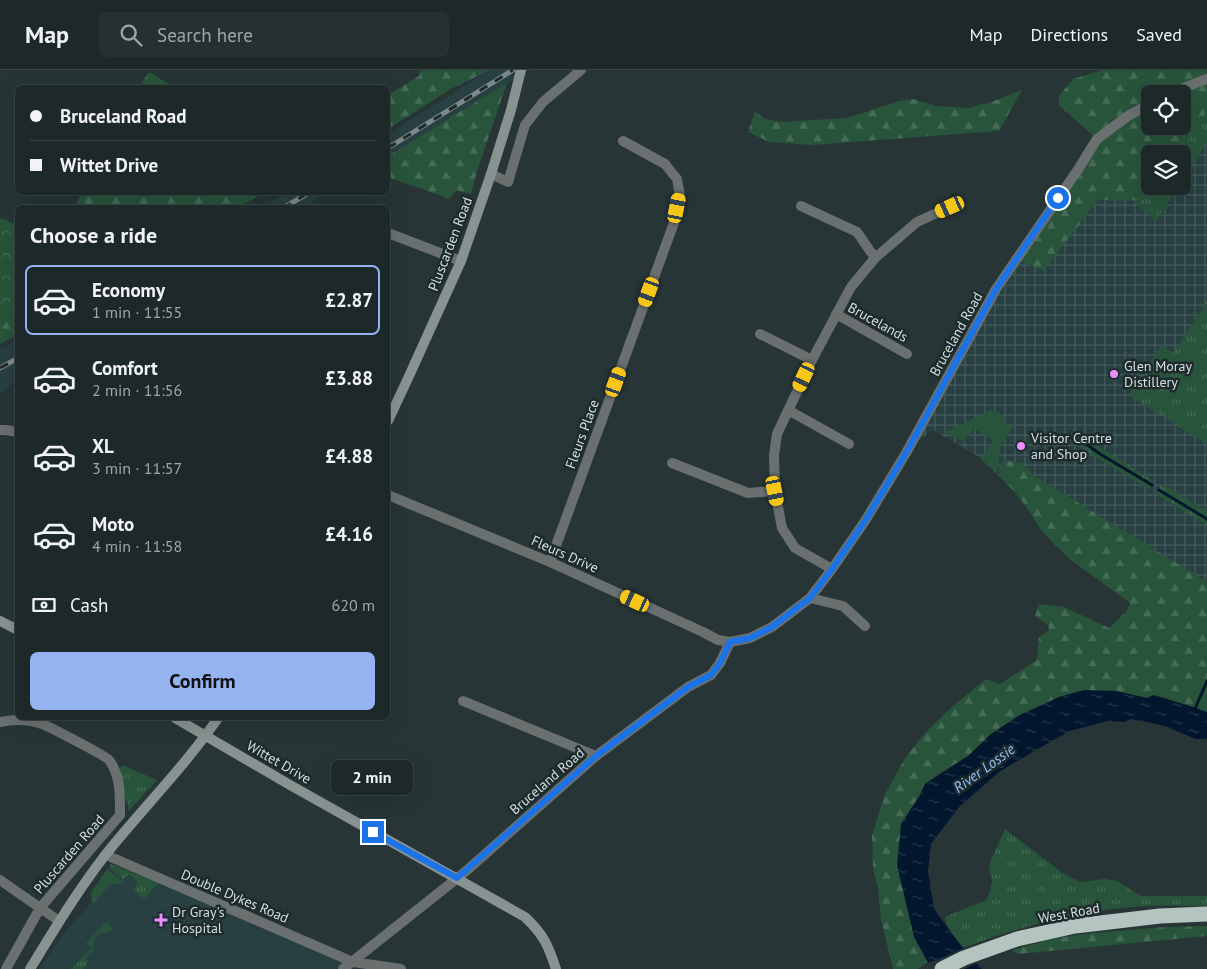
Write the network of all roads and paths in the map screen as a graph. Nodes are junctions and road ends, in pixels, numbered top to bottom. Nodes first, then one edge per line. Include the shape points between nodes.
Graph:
1 (521, 70) edge
2 (582, 70) edge
3 (1207, 79) edge
4 (1191, 85) edge
5 (1141, 109) edge
6 (623, 141) dead end
7 (491, 174) junction
8 (801, 206) dead end
9 (950, 207) dead end
10 (390, 234) edge
11 (875, 258) junction
12 (461, 261) junction
13 (836, 314) junction
14 (760, 334) dead end
15 (907, 354) dead end
16 (812, 360) junction
17 (788, 410) junction
18 (390, 417) edge
19 (0, 430) edge
20 (15, 432) edge
21 (849, 444) dead end
22 (672, 463) dead end
23 (775, 491) junction
24 (390, 496) edge
25 (550, 562) junction
26 (832, 569) junction
27 (810, 598) junction
28 (0, 620) edge
29 (866, 626) dead end
30 (15, 628) edge
31 (730, 642) junction
32 (463, 701) dead end
33 (15, 720) edge
34 (25, 720) edge
35 (179, 720) edge
36 (217, 720) edge
37 (0, 722) edge
38 (206, 735) junction
39 (596, 756) junction
40 (106, 855) junction
41 (457, 878) junction
42 (0, 880) edge
43 (40, 908) junction
44 (1207, 914) edge
45 (59, 921) junction
46 (353, 962) junction
47 (6, 969) edge
48 (30, 969) edge
49 (343, 969) edge
50 (401, 969) edge
51 (556, 969) edge
52 (942, 969) edge

1 - 7 main road, Pluscarden Road
2 - 7 street via 543,102 525,125 508,182
3 - 4 street
5 - 26 street, Bruceland Road via 1097,139 996,289 906,453
6 - 25 street, Fleurs Place via 665,164 677,179 680,196 675,220
7 - 12 main road, Pluscarden Road
8 - 11 street via 857,232
9 - 11 street, Brucelands via 917,222
10 - 12 street
11 - 13 street, Brucelands via 851,287
12 - 18 main road, Pluscarden Road
13 - 15 street, Brucelands
13 - 16 street, Brucelands
14 - 16 street
16 - 17 street, Brucelands
17 - 21 street
17 - 23 street, Brucelands via 777,434
19 - 20 street
22 - 23 street via 748,493
23 - 26 street, Brucelands via 782,528 795,548
24 - 25 street, Fleurs Drive
25 - 31 street, Fleurs Drive via 718,640
26 - 27 street, Bruceland Road
27 - 29 street via 843,606
27 - 31 street, Bruceland Road via 772,627 750,638
28 - 30 main road
31 - 39 street, Bruceland Road via 711,675 688,687
32 - 39 street
33 - 37 street, Pluscarden Road
34 - 43 street, Pluscarden Road via 41,724 108,758 120,790 120,816
35 - 38 main road, Wittet Drive
36 - 38 main road, Pluscarden Road
38 - 40 main road, Pluscarden Road
38 - 41 main road, Wittet Drive
39 - 41 street, Bruceland Road
40 - 45 main road, Pluscarden Road
40 - 46 street, Double Dykes Road
41 - 46 street, Bruceland Road
41 - 51 main road, Wittet Drive via 525,917 546,942
42 - 43 street, Pluscarden Road
43 - 45 street, Pluscarden Road
43 - 47 street, Pluscarden Road
44 - 52 highway, West Road via 1075,926 1017,939
45 - 48 main road, Pluscarden Road
46 - 49 street, Bruceland Road
46 - 50 street

